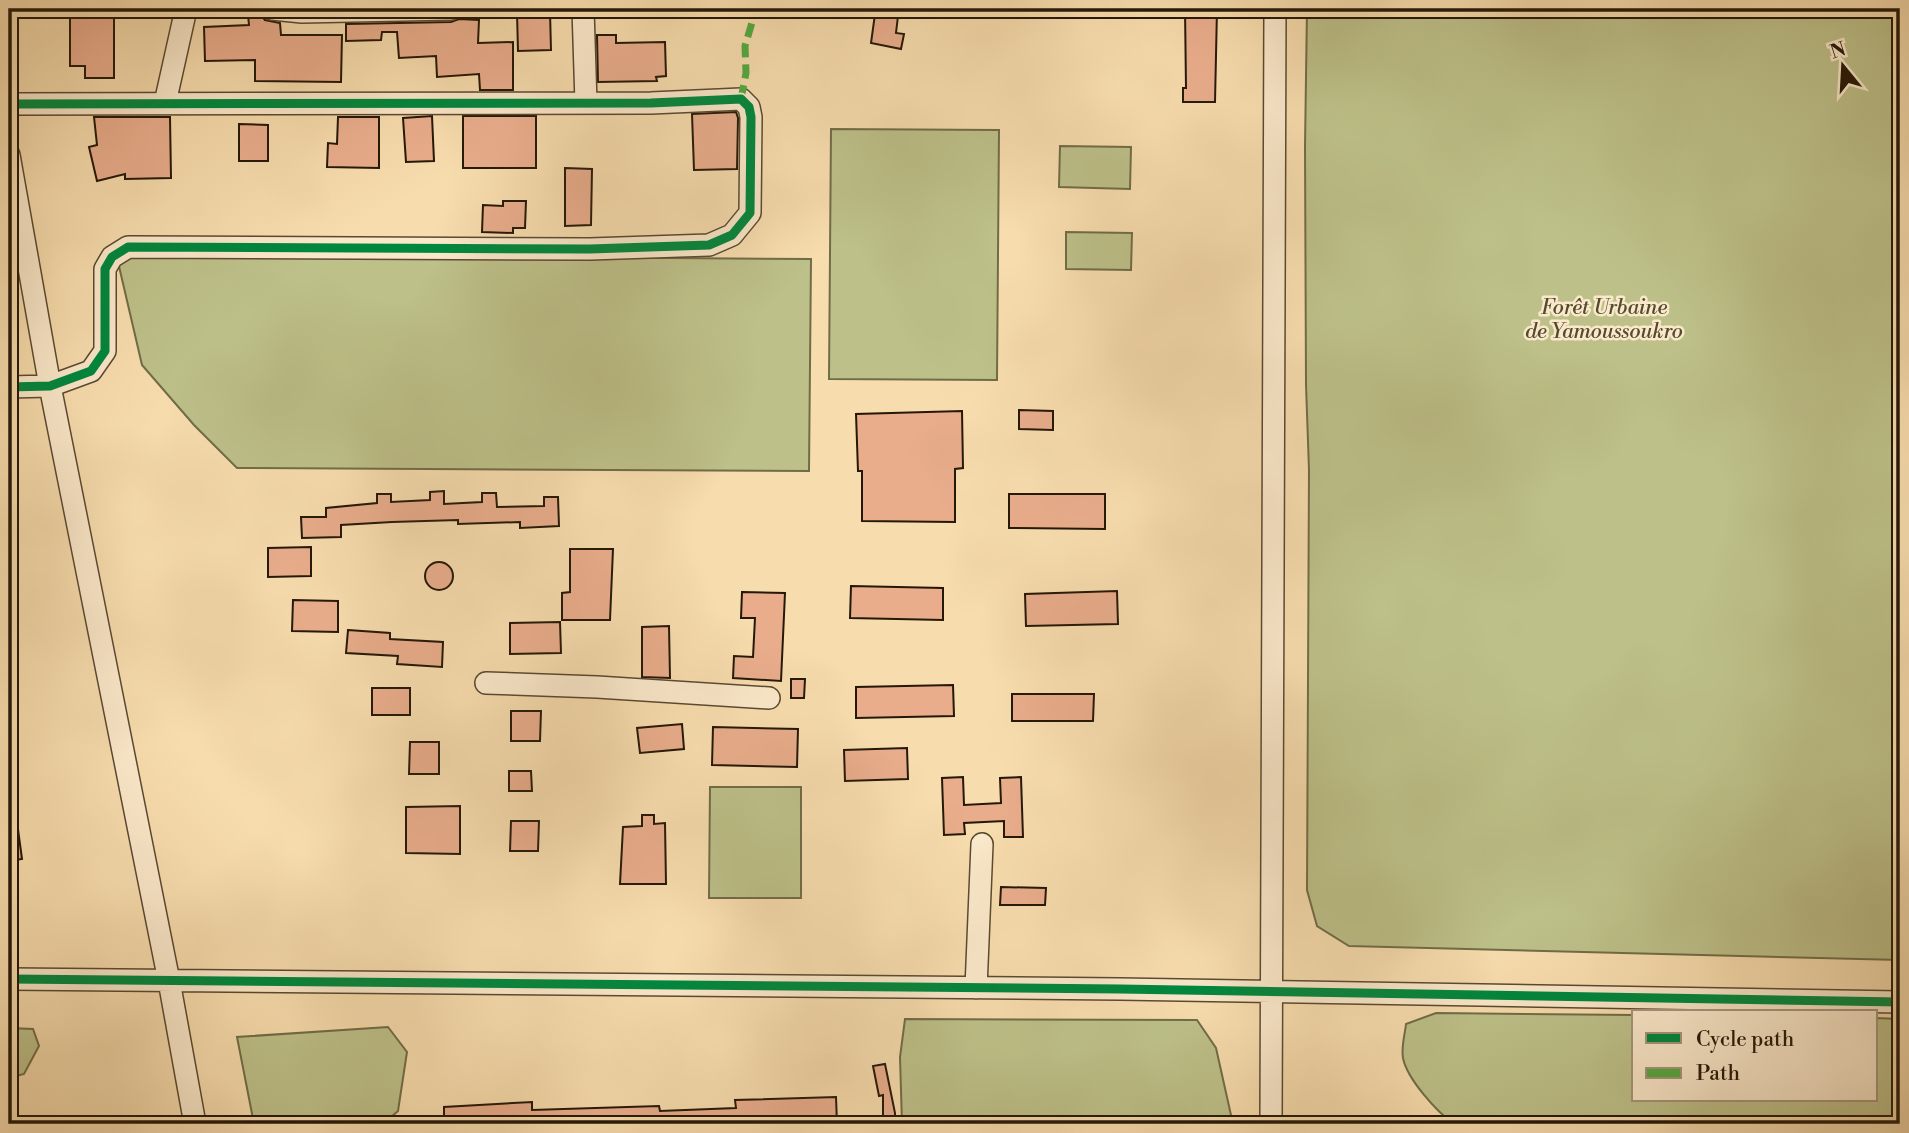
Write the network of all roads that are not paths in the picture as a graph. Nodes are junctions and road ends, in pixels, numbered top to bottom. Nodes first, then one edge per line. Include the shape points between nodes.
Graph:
1 (186, 9) edge
2 (272, 9) edge
3 (451, 9) edge
4 (583, 9) edge
5 (1275, 9) edge
6 (302, 11) edge
7 (165, 103) junction
8 (586, 103) junction
9 (9, 104) edge
10 (9, 155) edge
11 (11, 180) edge
12 (50, 386) junction
13 (9, 387) edge
14 (486, 683) dead end
15 (769, 698) dead end
16 (982, 844) dead end
17 (9, 979) edge
18 (169, 981) junction
19 (976, 988) junction
20 (1271, 992) junction
21 (1900, 1002) edge
22 (195, 1124) edge
23 (1271, 1124) edge

1 - 7 street
2 - 6 street
3 - 6 street
4 - 8 street
5 - 20 street
7 - 8 street
7 - 9 street
8 - 12 street via 741,99 751,117 750,213 732,234 709,245 128,247 112,257 105,269 105,351 92,371
10 - 11 street
11 - 12 street
12 - 13 street
12 - 18 street
14 - 15 street
16 - 19 street
17 - 18 street
18 - 19 street
18 - 22 street
19 - 20 street
20 - 21 street
20 - 23 street

